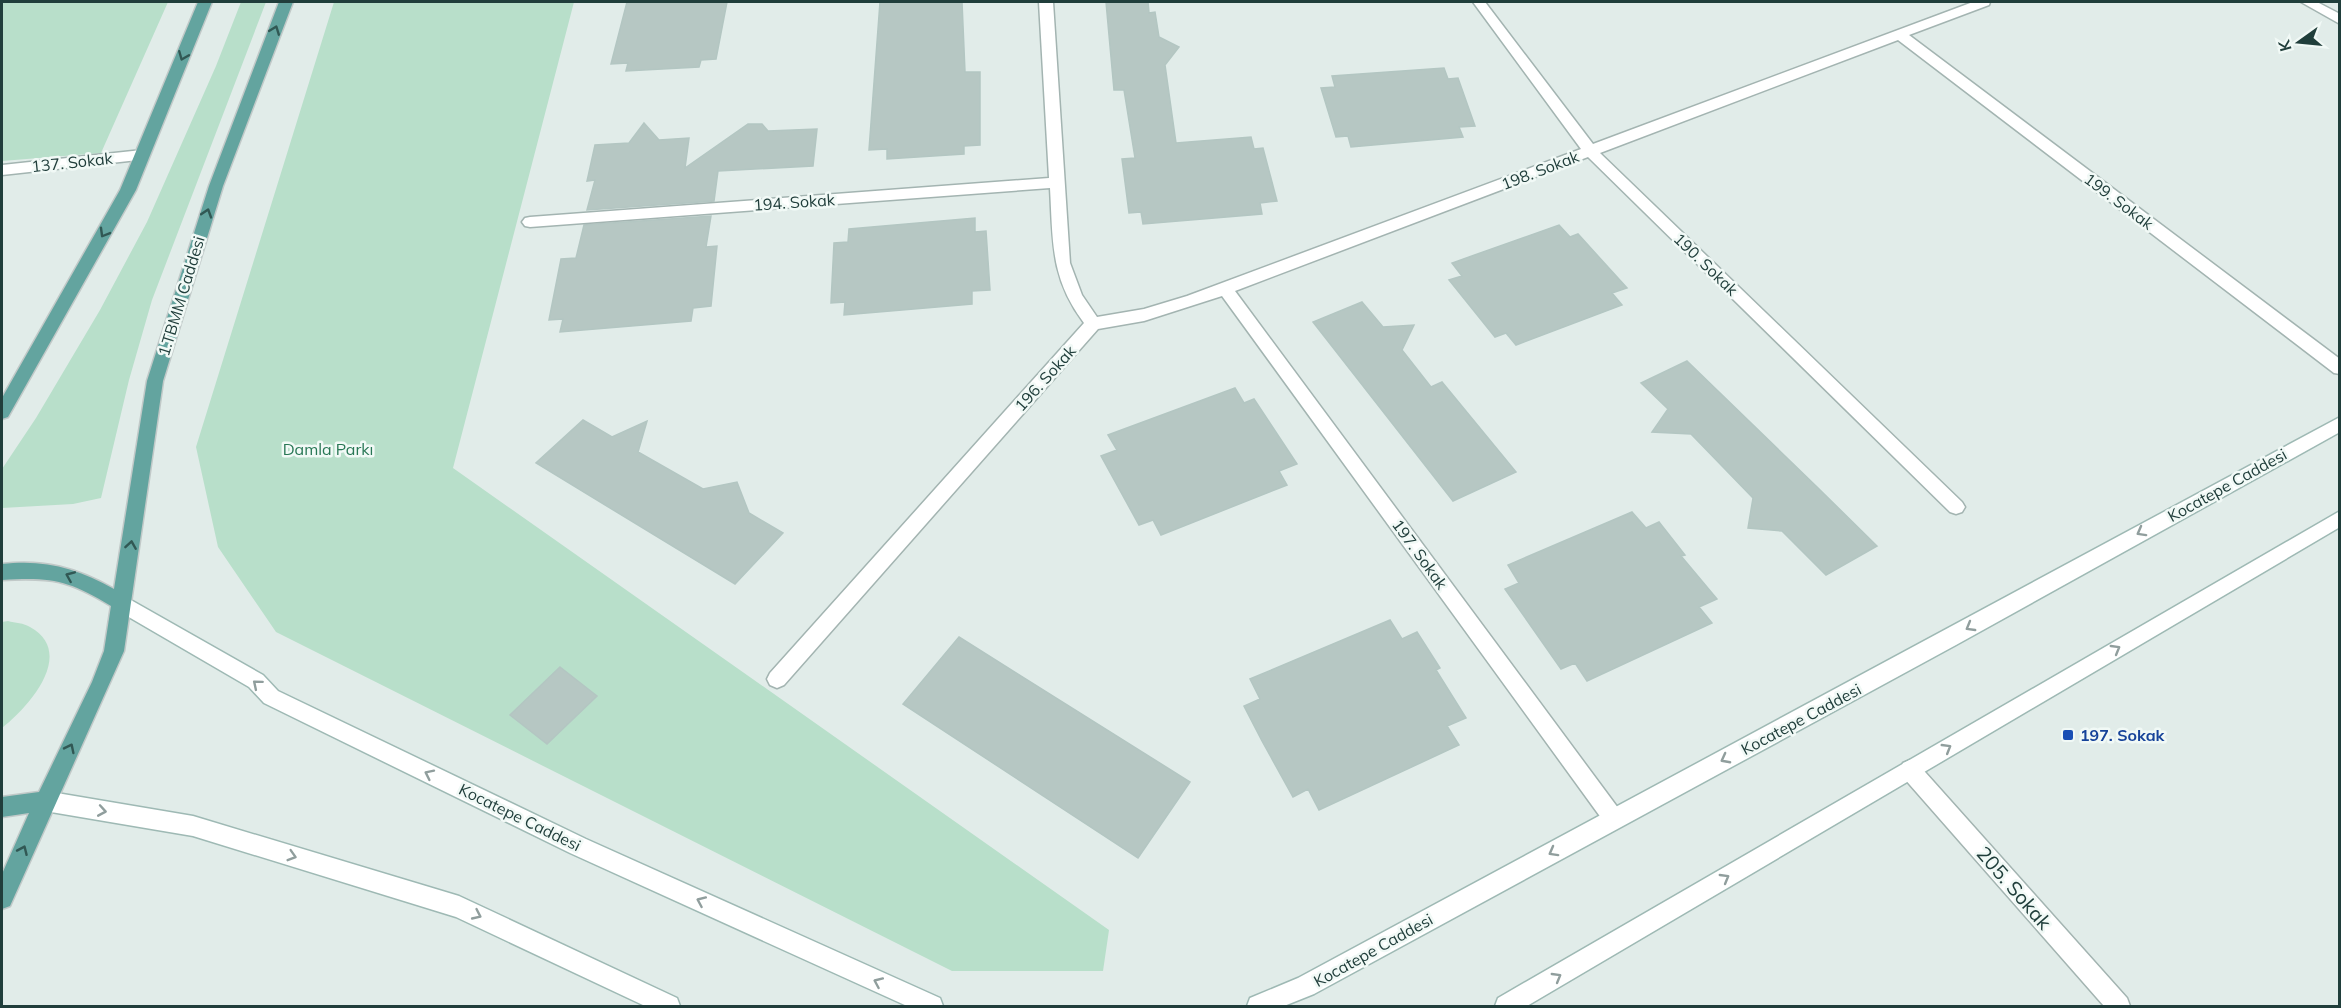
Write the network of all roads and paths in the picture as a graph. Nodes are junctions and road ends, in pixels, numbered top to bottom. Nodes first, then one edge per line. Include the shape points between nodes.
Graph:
1 (205, 2) edge
2 (286, 2) edge
3 (1046, 2) edge
4 (1479, 2) edge
5 (1984, 2) edge
6 (2307, 2) edge
7 (2340, 20) edge
8 (1899, 34) junction
9 (1590, 151) junction
10 (142, 155) junction
11 (2, 170) edge
12 (1058, 182) junction
13 (530, 222) dead end
14 (1226, 289) junction
15 (1094, 323) junction
16 (2340, 368) edge
17 (2, 412) edge
18 (2340, 424) edge
19 (1956, 507) dead end
20 (2340, 518) edge
21 (2, 572) edge
22 (122, 603) junction
23 (777, 679) dead end
24 (1910, 770) junction
25 (45, 801) junction
26 (2, 807) edge
27 (1614, 819) junction
28 (2, 898) edge
29 (669, 1006) edge
30 (932, 1006) edge
31 (1258, 1006) edge
32 (1506, 1006) edge
33 (2119, 1006) edge

1 -> 10 main road
22 -> 2 main road, 1.TBMM Caddesi via 155,381 216,186
3 - 12 street
4 - 9 street, 190. Sokak
5 - 8 street, 198. Sokak
6 - 7 street
8 - 9 street, 198. Sokak
8 - 16 street, 199. Sokak
9 - 14 street, 198. Sokak
9 - 19 street, 190. Sokak
10 - 11 street, 137. Sokak
10 -> 17 main road via 128,190
12 - 13 street, 194. Sokak
12 - 15 street via 1062,263 1079,307
14 - 15 street, 198. Sokak via 1144,316
14 - 27 street, 197. Sokak
15 - 23 street, 196. Sokak
18 -> 27 street, Kocatepe Caddesi
24 -> 20 street
22 -> 21 main road via 60,571
25 -> 22 main road, 1.TBMM Caddesi via 102,684 114,651
30 -> 22 street, Kocatepe Caddesi via 578,846 271,697 256,681
32 -> 24 street
24 - 33 street, 205. Sokak
25 - 26 main road
28 -> 25 main road
25 -> 29 street via 193,826 459,906
27 -> 31 street, Kocatepe Caddesi via 1306,986

